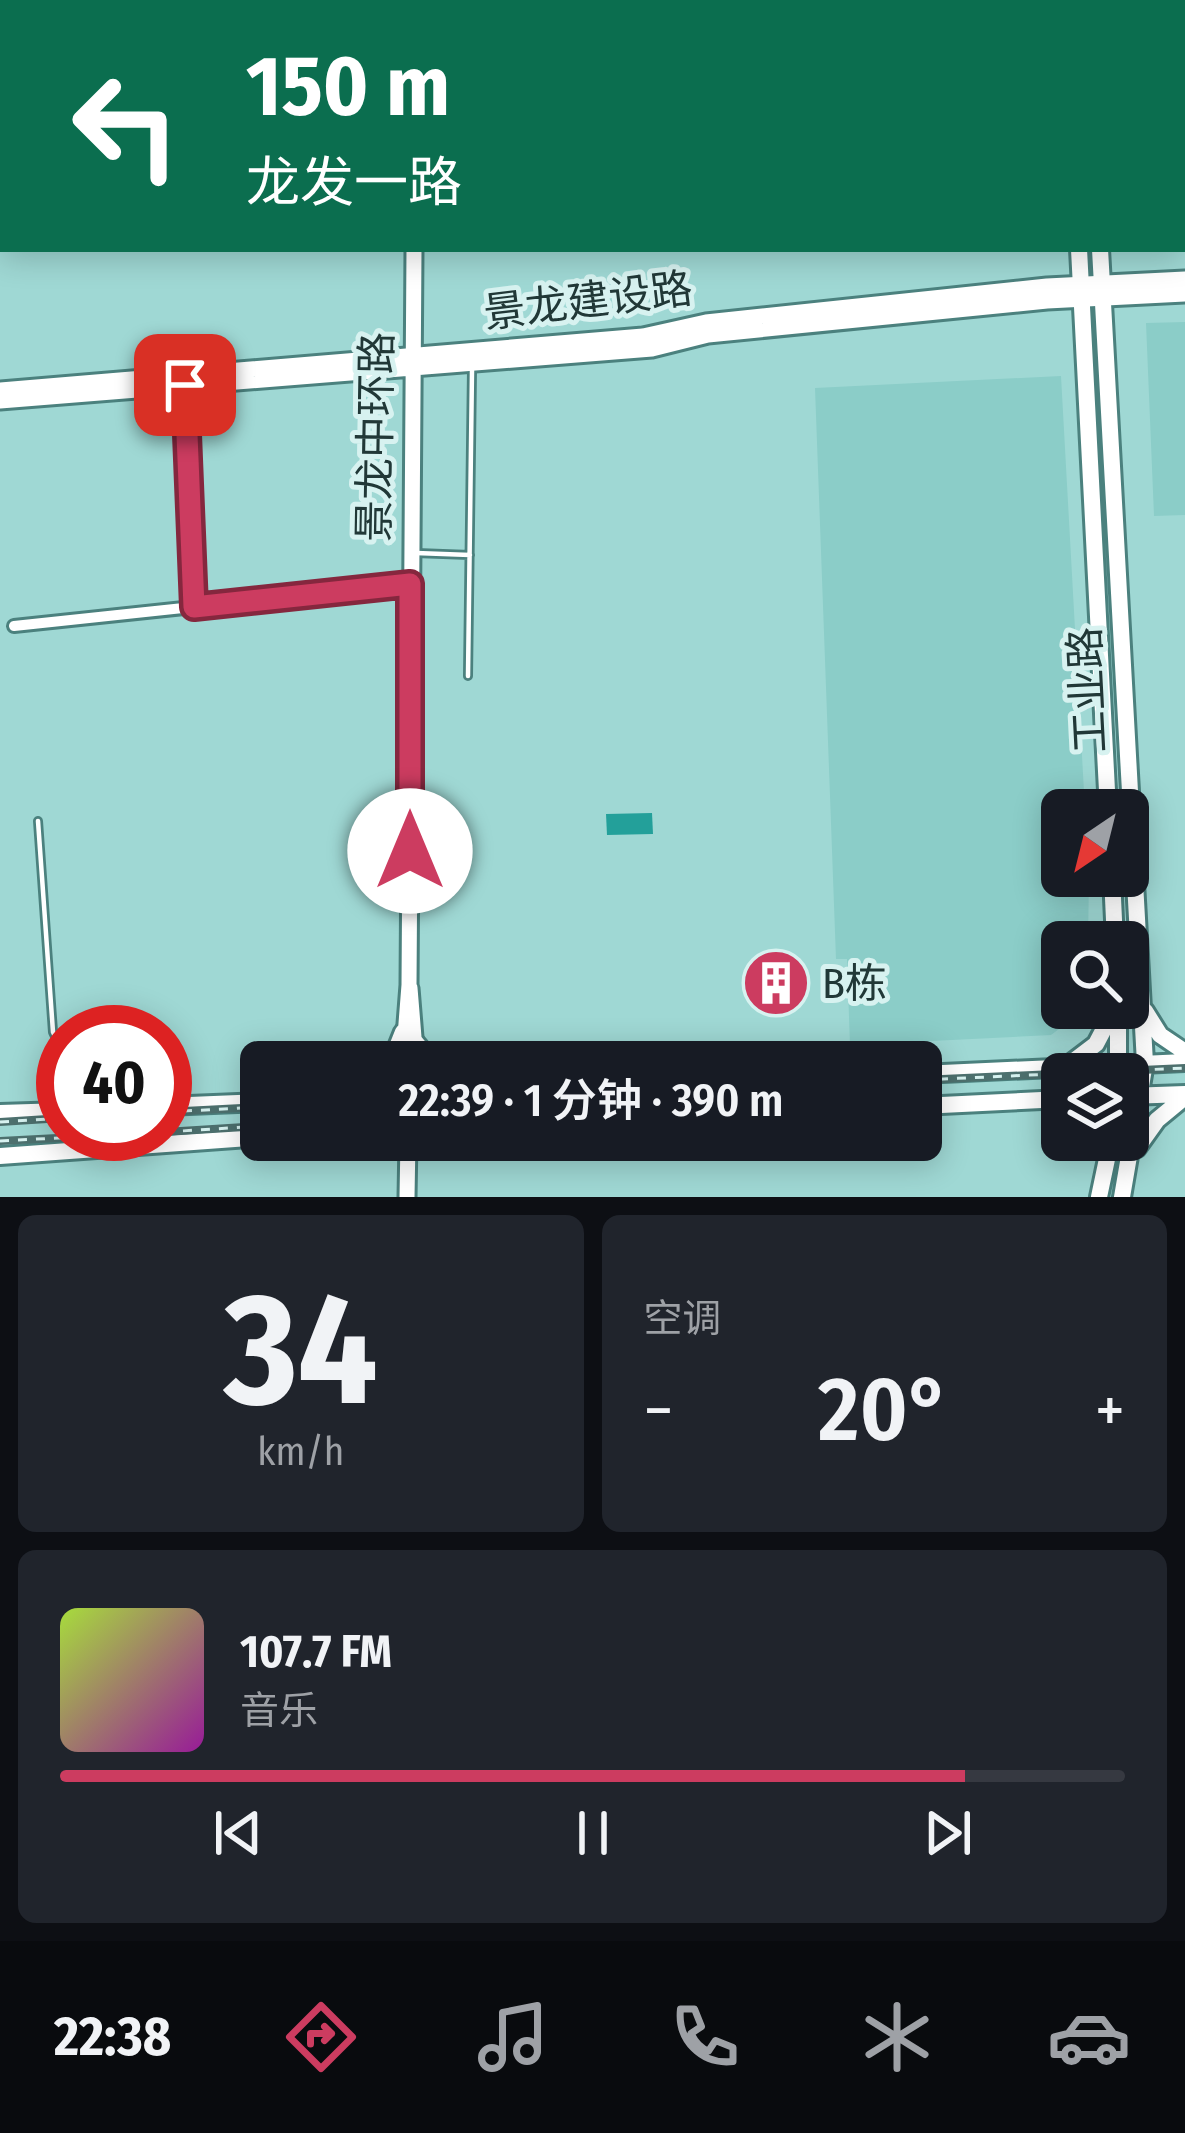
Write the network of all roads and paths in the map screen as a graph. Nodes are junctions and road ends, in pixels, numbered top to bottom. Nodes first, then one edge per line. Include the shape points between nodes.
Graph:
1 (414, 252) edge
2 (1079, 252) edge
3 (1100, 252) edge
4 (1185, 279) edge
5 (1080, 291) junction
6 (1102, 291) junction
7 (1185, 294) edge
8 (412, 361) junction
9 (472, 365) junction
10 (185, 379) junction
11 (0, 390) edge
12 (0, 401) edge
13 (410, 553) junction
14 (470, 554) junction
15 (410, 584) junction
16 (194, 607) junction
17 (14, 626) dead end
18 (468, 676) dead end
19 (1107, 789) edge
20 (38, 820) dead end
21 (1137, 921) edge
22 (51, 1005) edge
23 (1149, 1017) edge
24 (1104, 1029) edge
25 (412, 1041) edge
26 (1185, 1052) edge
27 (1084, 1053) edge
28 (1185, 1061) edge
29 (1149, 1064) edge
30 (1041, 1068) edge
31 (942, 1073) edge
32 (1149, 1095) edge
33 (1185, 1095) edge
34 (1030, 1100) junction
35 (1041, 1100) edge
36 (240, 1103) edge
37 (1041, 1103) edge
38 (192, 1105) edge
39 (942, 1105) edge
40 (36, 1112) edge
41 (0, 1113) edge
42 (1149, 1129) edge
43 (240, 1139) edge
44 (0, 1156) edge
45 (407, 1161) edge
46 (1132, 1161) edge
47 (407, 1197) edge
48 (1122, 1197) edge

1 - 8 main road, 景龙中环路
2 - 5 main road, 工业路
3 - 6 main road, 工业路
4 - 6 main road, 景龙建设路
5 - 6 main road, 景龙建设路
5 - 8 main road, 景龙建设路 via 706,322
5 - 9 main road, 景龙建设路 via 709,335 652,350
5 - 19 main road, 工业路
6 - 7 main road, 景龙建设路
6 - 21 main road, 工业路
8 - 9 main road, 景龙建设路
8 - 10 main road, 景龙建设路
8 - 13 main road, 景龙中环路
9 - 14 lane
10 - 11 main road, 景龙建设路
10 - 12 main road, 景龙建设路
10 - 16 street
13 - 14 lane
13 - 15 main road, 景龙中环路
14 - 18 lane
15 - 16 street
15 - 25 main road, 景龙中环路
16 - 17 street
20 - 22 lane
23 - 26 main road
24 - 27 main road
28 - 29 main road
30 - 31 main road
32 - 33 main road
33 - 42 main road
34 - 35 main road
34 - 37 main road
34 - 39 main road
36 - 38 main road
40 - 41 main road
43 - 44 main road
45 - 47 main road
46 - 48 main road, 工业路

